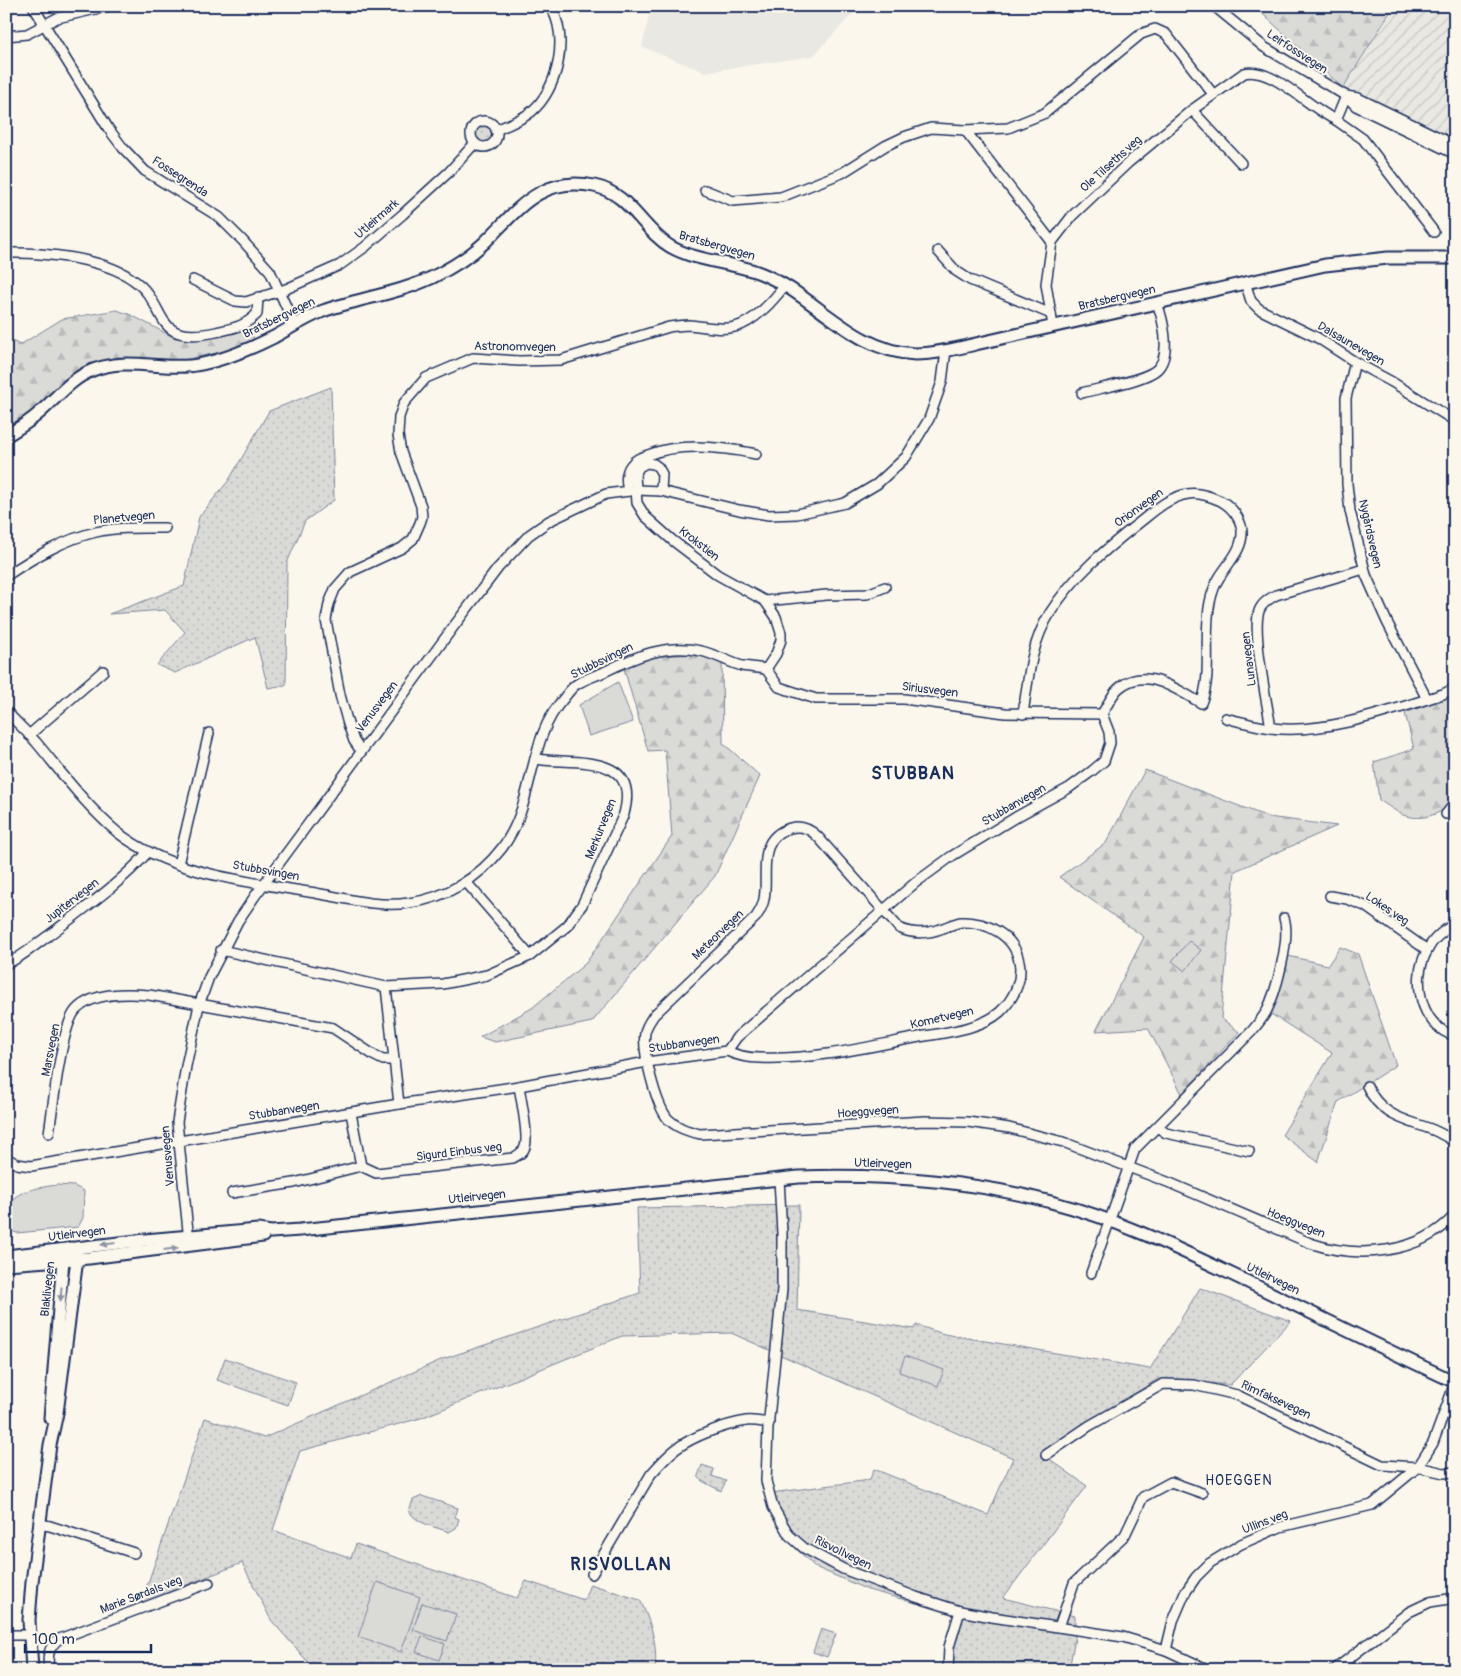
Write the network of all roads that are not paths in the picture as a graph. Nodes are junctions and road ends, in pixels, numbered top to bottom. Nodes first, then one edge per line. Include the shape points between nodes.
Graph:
1 (33, 6) edge
2 (109, 6) edge
3 (550, 6) edge
4 (1214, 6) edge
5 (44, 25) junction
6 (6, 36) edge
7 (1213, 94) junction
8 (1346, 96) junction
9 (1192, 110) junction
10 (1336, 120) junction
11 (496, 130) junction
12 (965, 130) junction
13 (475, 143) junction
14 (1455, 145) edge
15 (1455, 154) edge
16 (1241, 163) dead end
17 (705, 190) dead end
18 (1434, 232) dead end
19 (1052, 242) junction
20 (938, 251) dead end
21 (6, 253) edge
22 (1455, 258) edge
23 (193, 280) dead end
24 (1245, 282) junction
25 (785, 285) junction
26 (279, 290) junction
27 (258, 297) junction
28 (1158, 302) junction
29 (1051, 314) junction
30 (294, 324) junction
31 (1052, 326) junction
32 (946, 350) junction
33 (1355, 362) junction
34 (1082, 393) dead end
35 (1455, 421) edge
36 (6, 436) edge
37 (756, 454) dead end
38 (632, 490) junction
39 (661, 491) junction
40 (165, 528) dead end
41 (1364, 569) junction
42 (6, 576) edge
43 (885, 587) dead end
44 (764, 601) junction
45 (766, 669) junction
46 (104, 671) dead end
47 (1455, 688) edge
48 (1427, 699) junction
49 (6, 711) edge
50 (1023, 714) junction
51 (1102, 714) junction
52 (1226, 718) dead end
53 (1271, 728) junction
54 (209, 733) dead end
55 (29, 735) junction
56 (361, 751) junction
57 (535, 759) junction
58 (1455, 803) edge
59 (1446, 814) dead end
60 (148, 852) junction
61 (178, 864) junction
62 (466, 882) junction
63 (264, 884) junction
64 (1330, 896) dead end
65 (883, 910) junction
66 (1284, 918) dead end
67 (1455, 924) edge
68 (222, 950) junction
69 (1427, 950) junction
70 (530, 956) junction
71 (6, 964) edge
72 (386, 988) junction
73 (198, 1004) junction
74 (1455, 1036) edge
75 (727, 1050) junction
76 (394, 1060) junction
77 (647, 1062) junction
78 (519, 1086) junction
79 (1366, 1086) dead end
80 (399, 1104) junction
81 (351, 1113) junction
82 (1157, 1127) junction
83 (49, 1133) dead end
84 (179, 1141) junction
85 (1455, 1143) edge
86 (1249, 1151) dead end
87 (6, 1158) edge
88 (361, 1166) junction
89 (1129, 1167) junction
90 (779, 1179) junction
91 (232, 1192) dead end
92 (1455, 1215) edge
93 (1111, 1220) junction
94 (189, 1241) junction
95 (70, 1248) junction
96 (6, 1256) edge
97 (77, 1259) junction
98 (63, 1260) junction
99 (6, 1264) edge
100 (1091, 1273) dead end
101 (1454, 1379) edge
102 (769, 1423) junction
103 (50, 1444) junction
104 (1046, 1456) dead end
105 (1418, 1467) junction
106 (1455, 1472) edge
107 (1202, 1493) dead end
108 (40, 1524) junction
109 (134, 1553) dead end
110 (592, 1574) dead end
111 (209, 1583) dead end
112 (1455, 1598) edge
113 (960, 1610) junction
114 (1059, 1627) junction
115 (6, 1635) edge
116 (29, 1635) junction
117 (1166, 1650) junction
118 (32, 1670) edge
119 (49, 1670) edge
120 (948, 1670) edge
121 (1209, 1670) edge
122 (1334, 1670) edge

1 - 5 street, Fossegrenda
2 - 5 street via 57,18
3 - 11 street via 560,45 558,69 551,86 531,112
4 - 8 street, Leirfossvegen via 1264,47
5 - 6 street via 27,34
5 - 26 street, Fossegrenda via 123,148 145,170 219,217 270,270
7 - 9 street, Ole Tilseths veg
7 - 10 street, Ole Tilseths veg via 1244,73 1266,74
7 - 12 street via 1166,34 1155,29 1141,34 1045,113 1008,128
8 - 10 street
8 - 14 street, Leirfossvegen via 1358,98
8 - 15 street, Leirfossvegen via 1356,106
9 - 16 street
9 - 19 street, Ole Tilseths veg via 1072,216
10 - 18 street via 1363,139
11 - 13 street via 494,141 488,146
11 - 13 street, Utleirmark via 490,122 476,124 471,133
12 - 17 street via 931,128 904,136 842,173 781,197 733,201
12 - 19 street
13 - 26 street, Utleirmark via 449,172 340,265
19 - 29 street, Ole Tilseths veg via 1046,284
20 - 29 street via 956,271 970,280
21 - 27 street via 47,254 94,263 132,278 145,290 164,322 177,334 202,335 247,324 257,314
22 - 24 main road, Bratsbergvegen via 1357,261
23 - 27 street via 235,301 246,302
24 - 28 main road, Bratsbergvegen
24 - 33 street, Dalsaunevegen via 1249,298 1256,307 1318,338
25 - 30 main road, Bratsbergvegen via 752,270 674,249 614,193 597,186 574,184 548,190 526,201 476,251 437,275 409,288 320,312
25 - 32 main road, Bratsbergvegen via 877,346 912,354
25 - 56 street, Astronomvegen via 766,307 748,322 734,328 669,327 561,360 528,362 473,358 426,378 412,392 399,417 398,435 421,506 420,524 413,538 402,548 350,572 335,589 326,620 340,695 354,741
26 - 27 street
26 - 30 street, Fossegrenda
28 - 31 main road, Bratsbergvegen
28 - 34 street via 1166,342 1160,367 1149,375
29 - 31 street, Ole Tilseths veg
30 - 36 main road, Bratsbergvegen via 239,352 205,364 183,367 118,364 91,370 74,380 37,415
31 - 32 main road, Bratsbergvegen
32 - 39 street, Venusvegen via 942,382 929,419 906,456 877,484 844,503 797,514 769,515
33 - 35 street, Dalsaunevegen
33 - 41 street, Nygårdsvegen via 1346,398 1347,484
37 - 38 street, Krokstien via 718,448 663,449 632,463 626,476
38 - 39 street, Venusvegen
38 - 39 street via 637,471 650,463 660,470
38 - 44 street, Krokstien via 645,516 672,540 718,575
38 - 56 street, Venusvegen via 606,494 529,534 498,568
40 - 42 street, Planetvegen via 118,529 86,534
41 - 48 street, Nygårdsvegen
41 - 53 street, Lunavegen via 1276,595 1260,609 1257,632
43 - 44 street via 867,594
44 - 45 street, Krokstien via 776,617 781,633 776,654
45 - 50 street, Siriusvegen via 779,687 816,698 904,699
45 - 57 street, Stubbsvingen via 741,666 701,651 671,648 624,662 576,685 556,707 541,737
46 - 55 street
47 - 48 street
48 - 53 street via 1334,724 1305,729
49 - 55 street, Stubbsvingen
50 - 51 street, Siriusvegen
50 - 51 street, Orionvegen via 1035,646 1049,614 1104,550 1162,505 1176,498 1190,493 1201,494 1225,504 1235,514 1242,532 1234,557 1212,591 1207,624 1206,692 1201,703 1156,680 1144,678 1119,688
51 - 65 street, Stubbanvegen via 1110,743 1104,761 1069,788 952,856
52 - 53 street
54 - 61 street
55 - 60 street, Stubbsvingen via 76,791 117,832
56 - 63 street, Venusvegen
57 - 62 street, Stubbsvingen via 524,804 510,836 490,862
57 - 70 street, Merkurvegen via 588,762 607,767 621,777 627,797 620,821 576,916
58 - 59 street
60 - 61 street, Stubbsvingen
60 - 71 street, Jupitervegen via 98,898
61 - 63 street, Stubbsvingen
62 - 63 street, Stubbsvingen via 427,900 398,904 357,901
62 - 70 street
63 - 68 street, Venusvegen
64 - 69 street, Lokes veg via 1365,906
65 - 75 street, Stubbanvegen via 737,1037
65 - 75 street, Kometvegen via 908,932 934,932 959,922 976,922 994,928 1005,936 1019,959 1019,980 1011,1000 1000,1013 970,1027 842,1052 759,1058 739,1056
65 - 77 street, Meteorvegen via 813,831 801,827 784,831 773,840 766,855 761,909 654,1015 645,1032
66 - 82 street via 1286,944 1266,1012 1252,1031
67 - 69 street via 1440,934
68 - 72 street, Merkurvegen
68 - 73 street, Venusvegen
69 - 74 street via 1419,976 1423,1004 1435,1024
70 - 72 street, Merkurvegen via 486,975 461,981
72 - 76 street
73 - 76 street via 333,1028 375,1056
73 - 83 street, Marsvegen via 133,993 96,998 75,1010 66,1027
73 - 84 street, Venusvegen via 178,1113
75 - 77 street, Stubbanvegen
76 - 80 street
77 - 78 street, Stubbanvegen
77 - 89 street, Hoeggvegen via 662,1112 680,1127 700,1134 900,1121 953,1121 1009,1128 1063,1142
78 - 80 street, Stubbanvegen
78 - 88 street, Sigurd Einbus veg via 526,1138 521,1154 513,1158 376,1173
79 - 85 street via 1382,1107 1396,1118 1439,1132
80 - 81 street, Stubbanvegen
81 - 84 street, Stubbanvegen
81 - 88 street
82 - 86 street via 1166,1133
82 - 89 street via 1135,1150
84 - 87 street, Stubbanvegen via 31,1166
84 - 94 street, Venusvegen
88 - 91 street, Sigurd Einbus veg via 294,1183
89 - 92 street, Hoeggvegen via 1310,1243 1342,1252 1366,1253 1399,1247 1428,1236
89 - 93 street
90 - 93 main road, Utleirvegen via 857,1176 936,1181 1028,1196
90 - 94 main road, Utleirvegen via 271,1232 259,1238
90 - 102 street, Risvollvegen via 782,1289
93 - 100 street
93 - 101 main road, Utleirvegen via 1180,1249
94 -> 95 main road, Utleirvegen
97 -> 94 main road, Utleirvegen
95 - 96 main road, Utleirvegen
95 - 97 main road, Blaklivegen
95 - 98 main road, Blaklivegen
97 - 98 main road, Utleirvegen
97 - 103 main road, Blaklivegen
98 - 99 main road, Utleirvegen
98 -> 103 main road, Blaklivegen
101 - 105 street, Ullins veg via 1433,1443
102 - 110 street via 747,1421 714,1430 676,1449 651,1474
102 - 113 street, Risvollvegen via 766,1481 772,1507 789,1535 804,1548 843,1569 903,1593
103 - 108 main road, Blaklivegen
104 - 105 street, Rimfaksevegen via 1089,1426 1163,1384 1194,1385 1237,1395 1382,1465
105 - 106 street
105 - 117 street, Ullins veg via 1372,1505 1280,1527 1241,1544 1210,1563 1185,1592
107 - 114 street via 1172,1482 1143,1496 1125,1535 1074,1583
108 - 109 street
108 - 116 main road, Blaklivegen
111 - 119 street, Marie Sørdals veg via 59,1639 48,1654
112 - 122 street via 1430,1602 1409,1612
113 - 114 street, Risvollvegen
113 - 120 street via 949,1647
114 - 117 street, Risvollvegen via 1123,1637
115 - 116 street
116 - 118 main road, Blaklivegen
117 - 121 street, Risvollvegen

